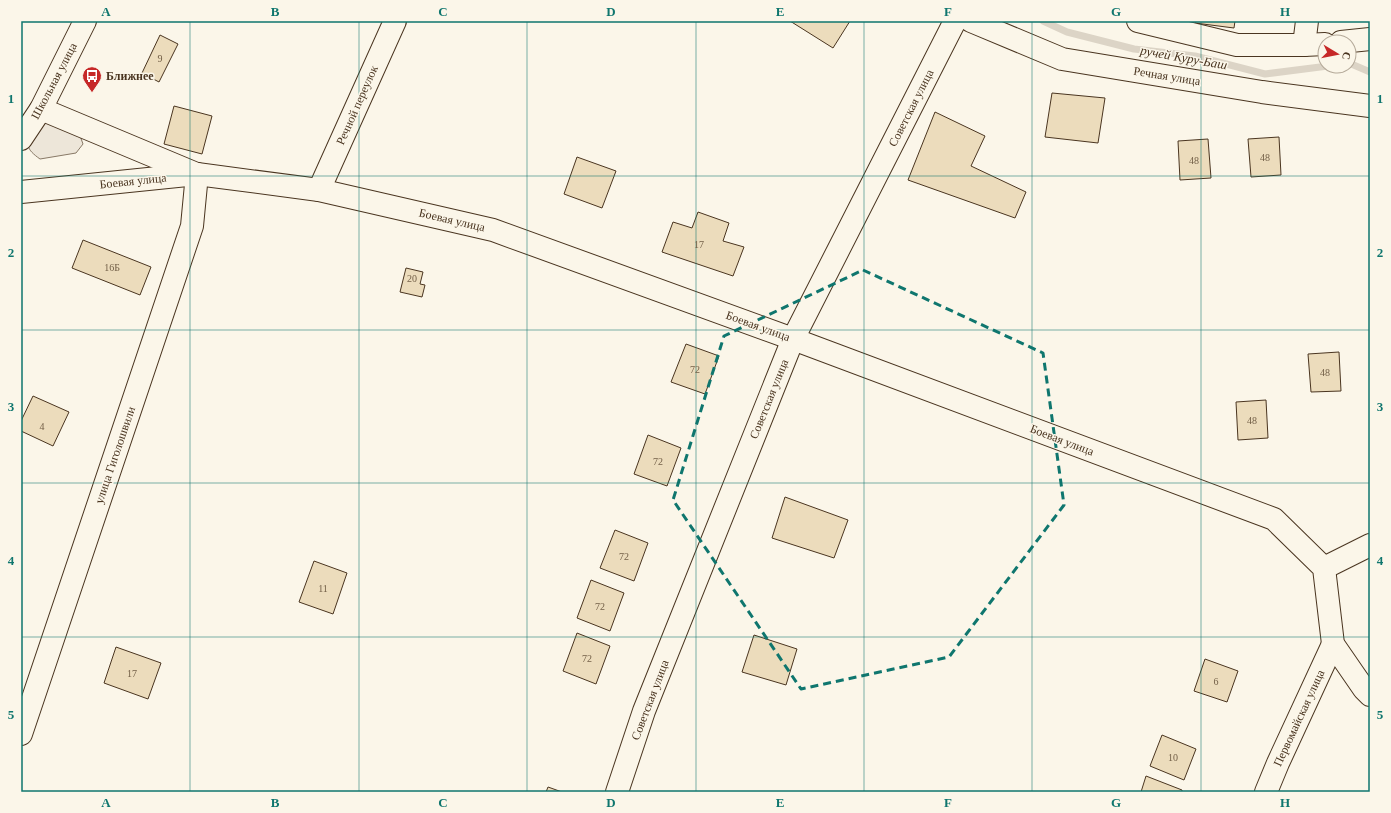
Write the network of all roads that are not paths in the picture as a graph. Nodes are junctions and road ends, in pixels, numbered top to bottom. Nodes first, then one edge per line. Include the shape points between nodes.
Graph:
1 (85, 21) edge
2 (395, 21) edge
3 (955, 21) edge
4 (971, 21) edge
5 (1138, 21) edge
6 (1307, 21) edge
7 (1370, 39) edge
8 (1357, 40) edge
9 (1314, 44) edge
10 (1370, 106) edge
11 (41, 109) junction
12 (21, 139) edge
13 (197, 174) junction
14 (319, 190) junction
15 (21, 192) edge
16 (793, 339) junction
17 (1370, 545) edge
18 (1324, 568) junction
19 (1333, 644) junction
20 (1370, 695) edge
21 (21, 734) edge
22 (617, 792) edge
23 (1266, 792) edge

1 - 11 street, Школьная улица
2 - 14 street, Речной переулок
3 - 16 street, Советская улица
4 - 10 street, Речная улица via 1062,59 1262,92
5 - 9 street via 1237,46
6 - 9 street
7 - 8 street
11 - 12 street, Школьная улица
11 - 13 street
13 - 14 street, Боевая улица
13 - 15 street, Боевая улица
13 - 21 street, улица Гиголошвили via 192,226
14 - 16 street, Боевая улица via 493,230
16 - 18 street, Боевая улица via 1274,520
16 - 22 street, Советская улица via 644,711
17 - 18 street
18 - 19 street
19 - 20 street
19 - 23 street, Первомайская улица

